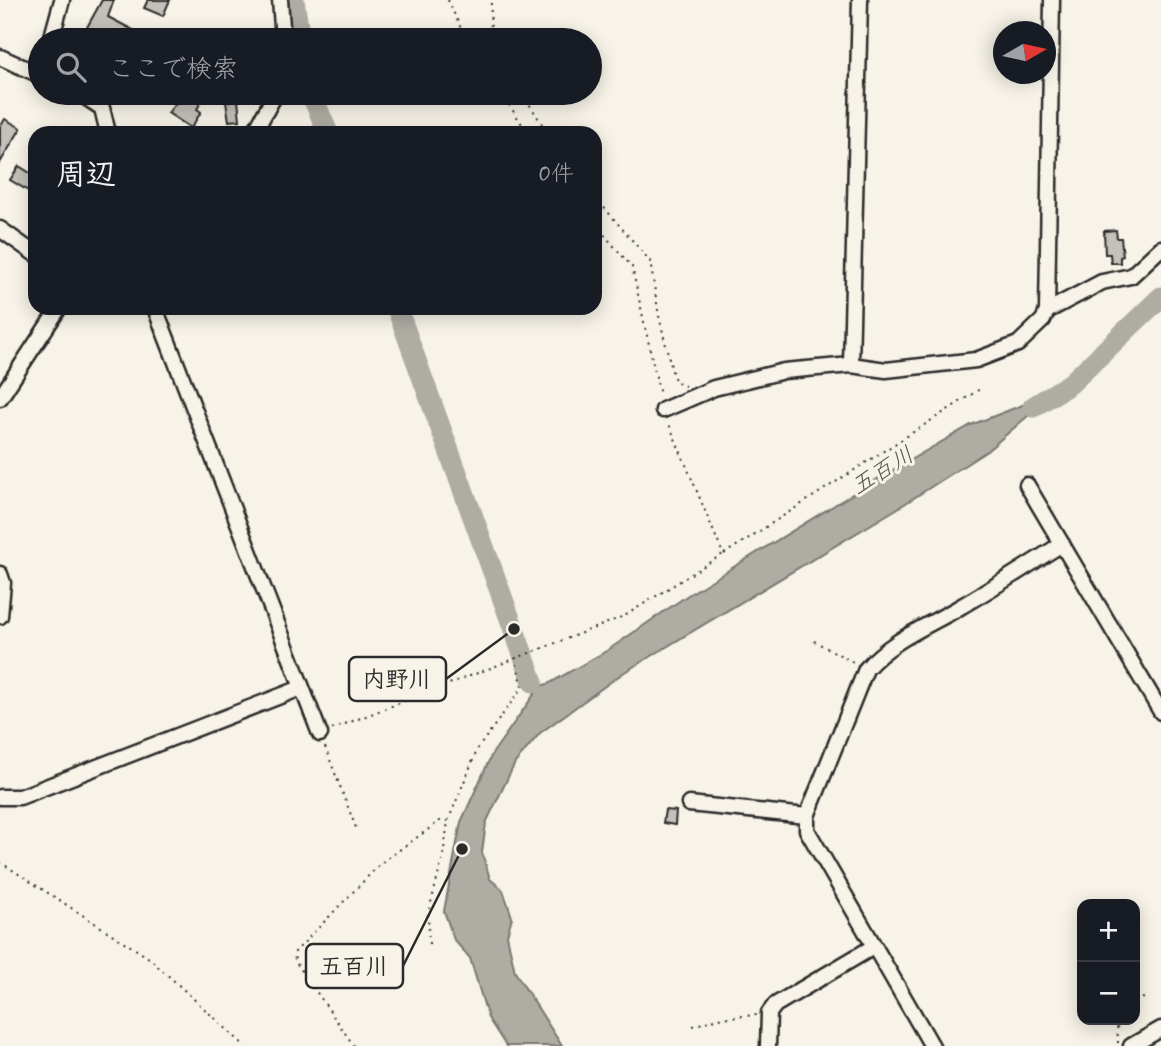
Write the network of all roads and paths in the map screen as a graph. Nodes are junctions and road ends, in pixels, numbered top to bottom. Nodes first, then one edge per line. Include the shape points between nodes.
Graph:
1 (62, 0) edge
2 (280, 0) edge
3 (447, 0) edge
4 (491, 0) edge
5 (860, 0) edge
6 (1052, 0) edge
7 (54, 28) edge
8 (282, 28) edge
9 (461, 28) edge
10 (490, 28) edge
11 (0, 57) edge
12 (28, 69) edge
13 (97, 105) edge
14 (269, 105) edge
15 (508, 105) edge
16 (530, 105) edge
17 (106, 126) edge
18 (258, 126) edge
19 (523, 126) edge
20 (543, 126) edge
21 (602, 205) edge
22 (0, 229) edge
23 (602, 231) edge
24 (1161, 248) edge
25 (28, 249) edge
26 (1047, 312) junction
27 (54, 315) edge
28 (158, 315) edge
29 (852, 365) junction
30 (695, 384) dead end
31 (979, 389) dead end
32 (0, 398) edge
33 (663, 410) junction
34 (1027, 485) dead end
35 (1062, 544) junction
36 (723, 554) junction
37 (0, 574) edge
38 (0, 616) edge
39 (814, 641) dead end
40 (515, 659) junction
41 (866, 669) junction
42 (302, 688) junction
43 (1161, 712) edge
44 (320, 734) junction
45 (0, 797) edge
46 (689, 804) dead end
47 (807, 816) junction
48 (447, 821) junction
49 (356, 828) dead end
50 (0, 862) edge
51 (429, 944) dead end
52 (873, 947) junction
53 (1146, 998) dead end
54 (1140, 999) edge
55 (769, 1013) junction
56 (1117, 1025) edge
57 (693, 1026) dead end
58 (1161, 1028) edge
59 (245, 1046) edge
60 (354, 1046) edge
61 (768, 1046) edge
62 (932, 1046) edge
63 (1119, 1046) edge
64 (1131, 1046) edge

1 - 7 street
2 - 8 street
3 - 9 path
4 - 10 path
5 - 29 street
6 - 26 street
11 - 12 street
13 - 17 street
14 - 18 street
15 - 19 path
16 - 20 path
21 - 30 path via 650,261 673,375 681,386
22 - 25 street
23 - 33 path via 632,267
24 - 26 street via 1131,276 1102,282
26 - 29 street via 1027,336 994,356 886,370
27 - 32 street
28 - 42 street
29 - 33 street via 741,380
31 - 36 path
33 - 36 path
34 - 35 street
35 - 41 street via 891,644
35 - 43 street
36 - 40 path via 626,615
37 - 38 street
39 - 41 path
40 - 44 path
40 - 48 path via 522,684 519,692 478,748
41 - 47 street
42 - 44 street
42 - 45 street via 20,796
44 - 49 path
46 - 47 street
47 - 52 street via 807,830
48 - 51 path via 428,914
48 - 60 path via 440,821 381,863 294,953
50 - 59 path via 149,958
52 - 55 street via 775,1005
52 - 62 street
53 - 54 path
55 - 57 path
55 - 61 street
56 - 63 path
58 - 64 street

